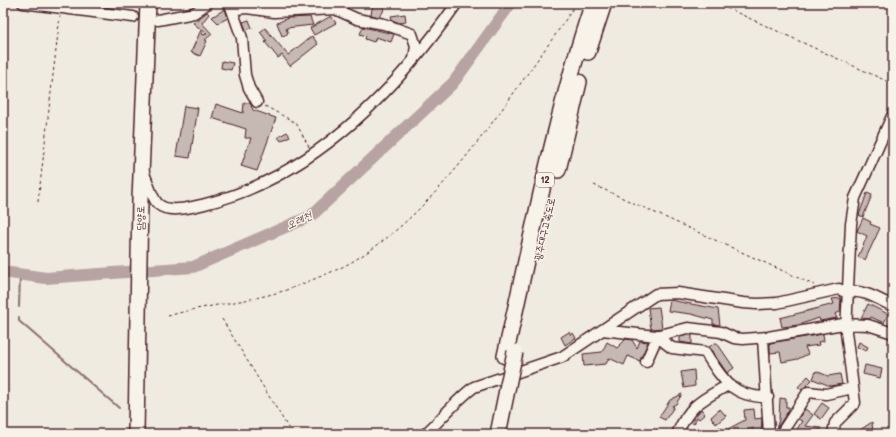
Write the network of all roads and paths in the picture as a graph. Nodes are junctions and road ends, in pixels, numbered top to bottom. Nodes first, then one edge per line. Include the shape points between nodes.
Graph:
1 (23, 3) edge
2 (148, 3) edge
3 (208, 3) edge
4 (457, 3) edge
5 (576, 3) edge
6 (716, 3) edge
7 (229, 5) edge
8 (250, 5) edge
9 (282, 5) edge
10 (598, 5) edge
11 (335, 6) edge
12 (309, 7) edge
13 (61, 8) junction
14 (133, 17) dead end
15 (158, 20) dead end
16 (414, 59) junction
17 (893, 84) edge
18 (257, 102) joint
19 (893, 114) edge
20 (313, 154) junction
21 (141, 166) junction
22 (594, 185) dead end
23 (38, 202) dead end
24 (821, 293) junction
25 (847, 293) junction
26 (893, 306) edge
27 (168, 316) dead end
28 (222, 319) dead end
29 (847, 324) junction
30 (602, 330) junction
31 (893, 333) edge
32 (658, 335) junction
33 (763, 338) junction
34 (646, 362) dead end
35 (728, 385) junction
36 (503, 387) junction
37 (853, 388) junction
38 (768, 397) junction
39 (136, 432) edge
40 (292, 434) edge
41 (425, 434) edge
42 (488, 434) edge
43 (498, 434) edge
44 (678, 434) edge
45 (769, 434) edge
46 (781, 434) edge
47 (833, 434) edge

1 - 13 street
2 - 21 highway, 담양로
3 - 15 street via 194,13
4 - 16 street
5 - 27 path via 482,138 424,204 393,233 355,260 298,286
6 - 17 path
7 - 8 street via 237,9
7 - 18 street via 242,38 245,75
8 - 9 street via 274,12
9 - 12 street
10 - 36 highway, 광주대구고속도로 / 12, bridge
11 - 12 street
11 - 16 street via 357,19 384,24 412,34 416,46
13 - 14 street
13 - 23 path
16 - 20 street via 340,135
18 - 20 path via 296,123
19 - 25 street via 855,198
20 - 21 street via 247,191 174,209 157,204
21 - 39 highway, 담양로
22 - 24 path via 813,284
24 - 25 street via 839,289
24 - 30 street via 777,303 757,304 678,293 659,293
25 - 26 street via 855,290
25 - 29 street
28 - 40 path
29 - 31 street via 868,325
29 - 33 street
29 - 37 street
30 - 32 street
30 - 41 street via 558,359 474,387
32 - 33 street via 688,328 721,332 739,339
32 - 34 street
32 - 35 street via 658,338 672,348 705,352
33 - 38 street
35 - 38 street via 749,396
35 - 44 street via 696,403
36 - 42 highway, 광주대구고속도로 / 12
36 - 43 highway, 광주대구고속도로 / 12
37 - 46 street via 826,394 808,392
37 - 47 street via 854,406 835,423
38 - 45 street

